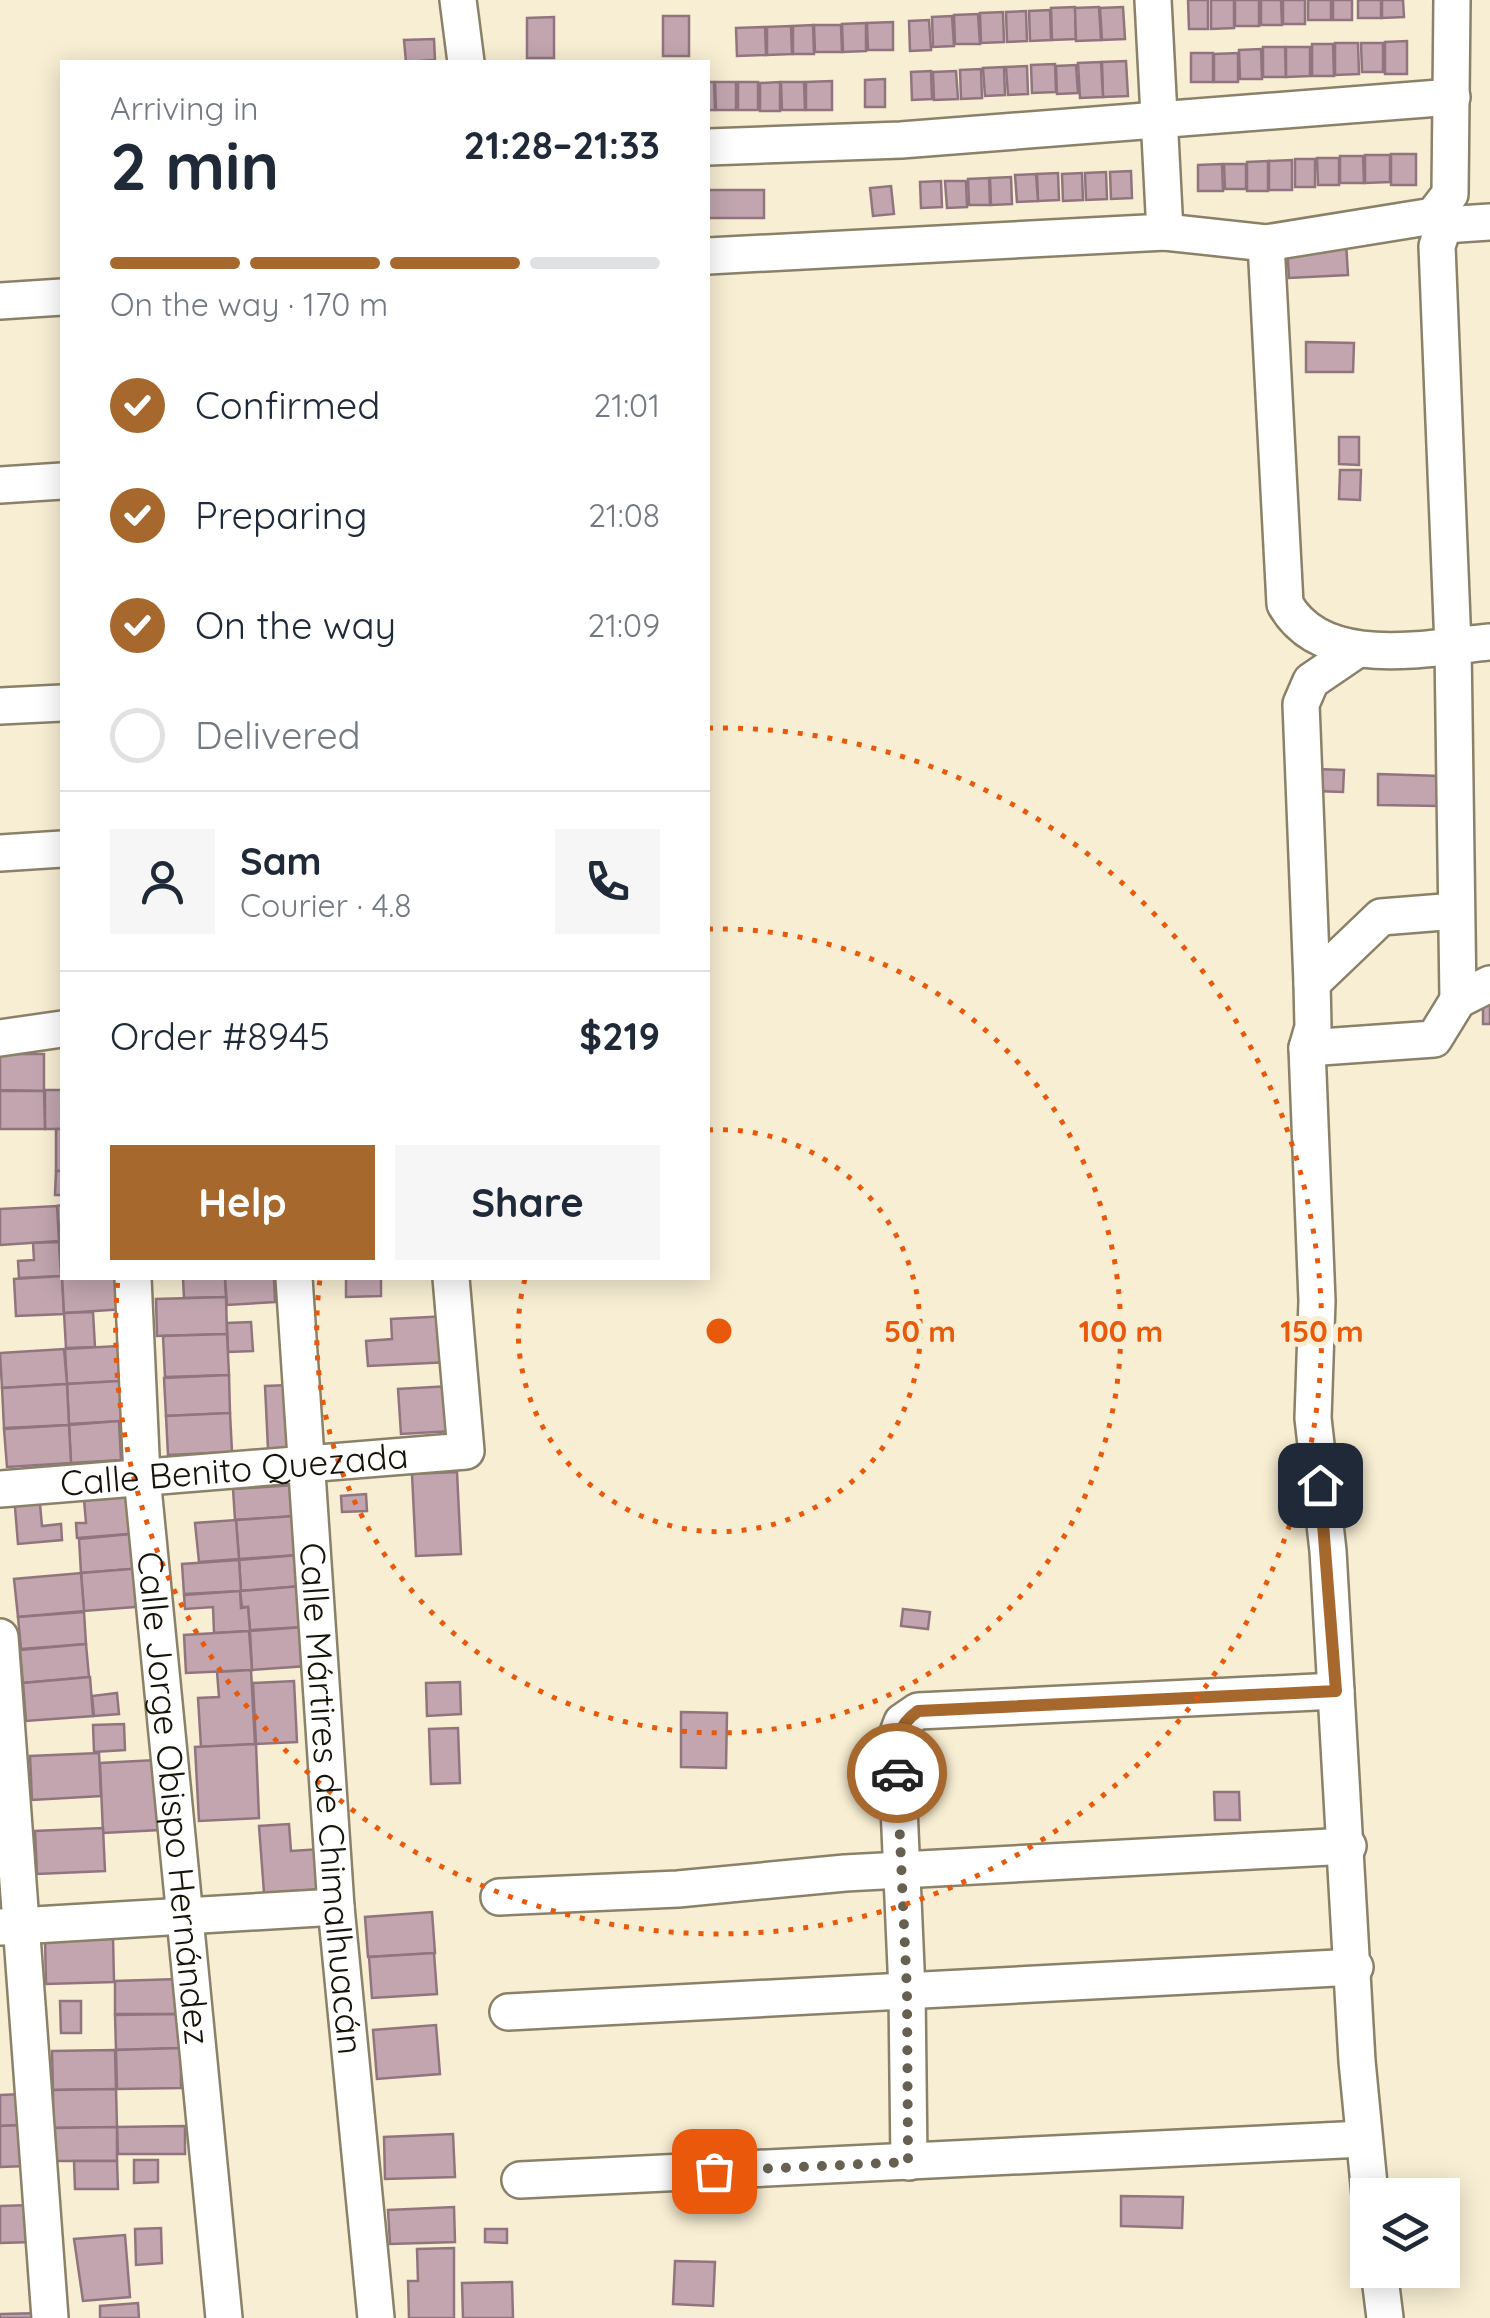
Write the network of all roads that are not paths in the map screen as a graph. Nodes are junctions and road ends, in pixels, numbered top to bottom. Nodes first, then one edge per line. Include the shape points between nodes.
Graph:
1 (458, 0) edge
2 (1153, 0) edge
3 (1452, 0) edge
4 (466, 60) edge
5 (1452, 98) junction
6 (1159, 119) junction
7 (710, 147) edge
8 (1439, 221) junction
9 (1490, 222) edge
10 (1165, 232) junction
11 (1266, 243) junction
12 (710, 256) edge
13 (60, 297) edge
14 (0, 301) edge
15 (60, 481) edge
16 (0, 485) edge
17 (1490, 642) edge
18 (1453, 646) junction
19 (1356, 651) junction
20 (60, 703) edge
21 (0, 706) edge
22 (60, 849) edge
23 (0, 853) edge
24 (1456, 911) junction
25 (1312, 983) junction
26 (1490, 984) edge
27 (1458, 1000) junction
28 (60, 1030) edge
29 (0, 1038) edge
30 (1307, 1048) junction
31 (133, 1280) edge
32 (294, 1280) edge
33 (451, 1280) edge
34 (304, 1464) junction
35 (142, 1477) junction
36 (0, 1489) edge
37 (0, 1637) edge
38 (1336, 1691) junction
39 (1348, 1846) junction
40 (900, 1871) junction
41 (499, 1897) dead end
42 (336, 1907) junction
43 (186, 1914) junction
44 (11, 1927) edge
45 (1355, 1967) junction
46 (907, 1991) junction
47 (508, 2012) dead end
48 (1363, 2138) junction
49 (908, 2162) junction
50 (1368, 2178) edge
51 (520, 2180) dead end
52 (1381, 2288) edge
53 (50, 2318) edge
54 (224, 2318) edge
55 (376, 2318) edge
56 (1385, 2318) edge

1 - 4 street
2 - 6 street
3 - 5 street
5 - 6 street
5 - 8 street via 1450,194
6 - 7 street
6 - 10 street
8 - 9 street
8 - 11 street
8 - 18 street
10 - 11 street
10 - 12 street
11 - 19 street via 1285,604 1298,628
13 - 14 street
15 - 16 street
17 - 18 street
18 - 19 street
18 - 24 street
19 - 25 street via 1311,681 1301,704
20 - 21 street
22 - 23 street
24 - 25 street via 1381,916
24 - 27 street
25 - 30 street
26 - 27 street
27 - 30 street via 1434,1038
28 - 29 street
30 - 38 street via 1313,1418
31 - 35 street, Calle Jorge Obispo Hernández
32 - 34 street, Calle Mártires de Chimalhuacán
33 - 34 street, Calle Benito Quezada via 466,1451
34 - 35 street, Calle Benito Quezada
34 - 42 street, Calle Mártires de Chimalhuacán
35 - 36 street, Calle Benito Quezada
35 - 43 street, Calle Jorge Obispo Hernández
37 - 44 street
38 - 39 street
38 - 40 street via 918,1711 902,1722 896,1738
39 - 40 street
39 - 45 street
40 - 41 street
40 - 46 street
42 - 43 street
42 - 55 street, Calle Mártires de Chimalhuacán
43 - 44 street
43 - 54 street, Calle Jorge Obispo Hernández
44 - 53 street
45 - 46 street
45 - 48 street
46 - 47 street
46 - 49 street
48 - 49 street
48 - 50 street
49 - 51 street
52 - 56 street

